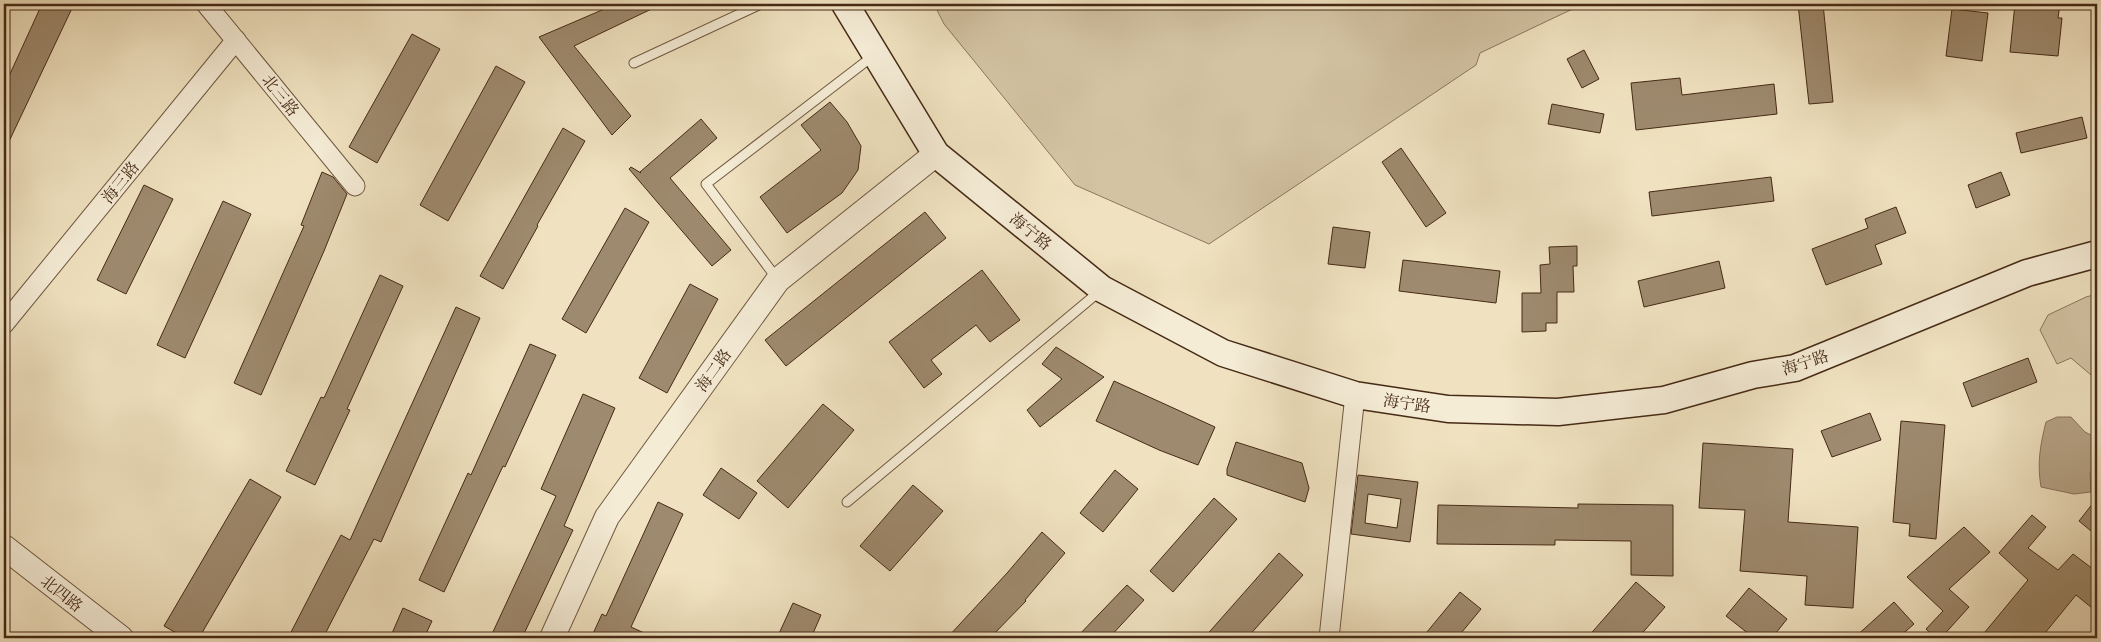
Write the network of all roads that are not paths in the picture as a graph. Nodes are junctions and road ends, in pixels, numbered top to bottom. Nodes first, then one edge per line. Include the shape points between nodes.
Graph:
1 (206, 4) edge
2 (761, 4) edge
3 (845, 4) edge
4 (236, 40) junction
5 (875, 55) junction
6 (634, 63) dead end
7 (936, 154) junction
8 (355, 186) dead end
9 (2097, 254) edge
10 (778, 280) junction
11 (1102, 289) junction
12 (4, 324) edge
13 (1355, 395) junction
14 (847, 502) dead end
15 (4, 547) edge
16 (121, 638) edge
17 (552, 638) edge
18 (1329, 638) edge

1 - 4 street, 北三路
2 - 6 lane
3 - 5 main road, 海宁路
4 - 8 street, 北三路
4 - 12 street, 海三路
5 - 7 main road, 海宁路
5 - 10 lane via 706,184
7 - 10 street, 海二路
7 - 11 main road, 海宁路
9 - 13 main road, 海宁路 via 2027,273 1796,368 1753,375 1664,400 1558,412 1448,409
10 - 17 street, 海二路 via 607,517
11 - 13 main road, 海宁路 via 1223,353
11 - 14 lane
13 - 18 street
15 - 16 street, 北四路

